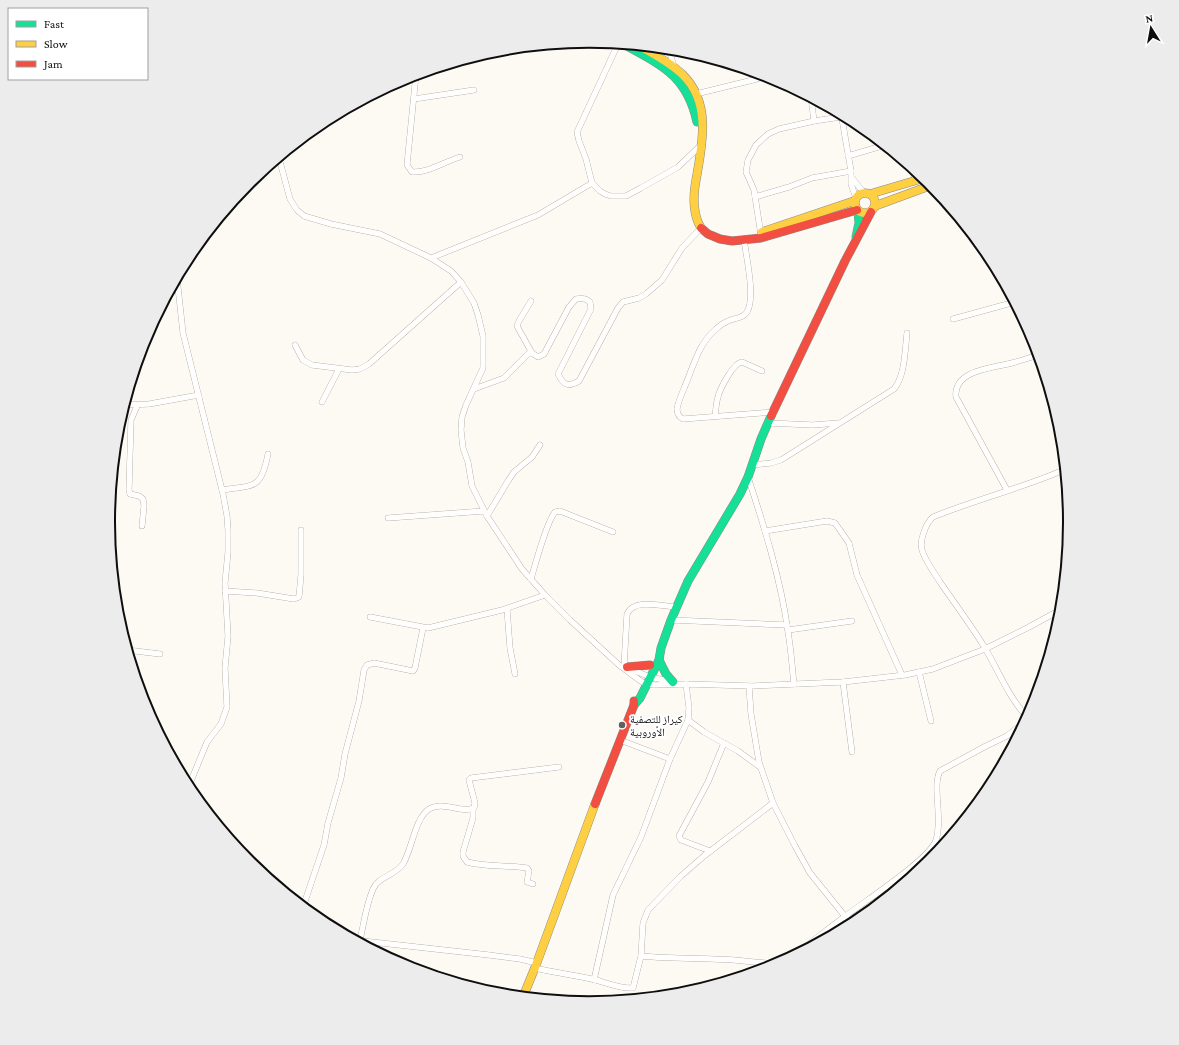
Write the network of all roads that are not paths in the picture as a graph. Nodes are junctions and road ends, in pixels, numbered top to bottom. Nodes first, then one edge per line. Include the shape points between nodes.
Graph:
1 (616, 49) edge
2 (635, 50) edge
3 (649, 52) edge
4 (671, 55) edge
5 (674, 68) junction
6 (756, 79) dead end
7 (415, 81) edge
8 (474, 90) dead end
9 (696, 94) junction
10 (414, 99) junction
11 (812, 104) edge
12 (834, 116) edge
13 (814, 121) junction
14 (842, 121) edge
15 (879, 147) edge
16 (700, 149) junction
17 (848, 156) junction
18 (460, 157) dead end
19 (280, 163) edge
20 (851, 171) junction
21 (852, 178) junction
22 (916, 180) edge
23 (592, 183) junction
24 (926, 188) edge
25 (867, 194) junction
26 (755, 197) junction
27 (855, 200) junction
28 (873, 209) junction
29 (857, 211) junction
30 (701, 228) junction
31 (759, 236) junction
32 (744, 239) junction
33 (856, 240) junction
34 (431, 258) junction
35 (461, 282) junction
36 (178, 287) edge
37 (531, 301) dead end
38 (1010, 303) edge
39 (953, 319) dead end
40 (907, 333) dead end
41 (295, 345) dead end
42 (532, 353) junction
43 (1034, 356) edge
44 (339, 368) junction
45 (762, 371) dead end
46 (474, 389) junction
47 (199, 395) junction
48 (322, 402) dead end
49 (130, 405) edge
50 (136, 406) junction
51 (774, 412) junction
52 (715, 416) junction
53 (840, 422) junction
54 (768, 423) junction
55 (540, 444) dead end
56 (268, 454) dead end
57 (752, 466) junction
58 (1061, 471) edge
59 (748, 477) junction
60 (222, 490) junction
61 (1007, 490) junction
62 (484, 510) junction
63 (487, 516) junction
64 (388, 518) dead end
65 (142, 526) dead end
66 (301, 530) dead end
67 (765, 531) junction
68 (613, 532) dead end
69 (531, 579) junction
70 (225, 591) junction
71 (545, 595) junction
72 (676, 607) junction
73 (507, 609) junction
74 (1055, 613) edge
75 (370, 617) dead end
76 (670, 620) junction
77 (852, 621) dead end
78 (423, 628) junction
79 (787, 628) junction
80 (661, 648) junction
81 (985, 648) junction
82 (133, 651) edge
83 (160, 654) dead end
84 (659, 660) junction
85 (650, 665) junction
86 (623, 666) junction
87 (919, 672) junction
88 (515, 674) dead end
89 (902, 675) junction
90 (646, 680) junction
91 (843, 682) junction
92 (675, 683) junction
93 (686, 684) junction
94 (794, 684) junction
95 (749, 686) junction
96 (1024, 713) edge
97 (688, 720) junction
98 (931, 721) dead end
99 (1017, 727) edge
100 (620, 740) junction
101 (724, 743) junction
102 (852, 752) dead end
103 (670, 759) junction
104 (559, 767) dead end
105 (760, 767) junction
106 (191, 780) edge
107 (774, 803) junction
108 (473, 809) junction
109 (710, 851) junction
110 (533, 884) dead end
111 (305, 902) edge
112 (845, 916) junction
113 (848, 920) edge
114 (361, 938) edge
115 (817, 939) edge
116 (366, 941) edge
117 (641, 956) junction
118 (765, 963) edge
119 (536, 965) junction
120 (594, 980) junction
121 (525, 992) edge

1 - 23 street via 577,132
2 - 16 street via 672,74 691,97
3 - 5 street
4 - 5 street
5 - 9 street via 687,79
6 - 9 street
7 - 10 street
8 - 10 street
9 - 16 street via 702,121
10 - 18 street via 408,169 417,173
11 - 13 street
12 - 13 street
13 - 26 street via 779,129 761,139 751,153 746,167
14 - 17 street
15 - 17 street
16 - 23 street via 678,167 626,196 612,196 600,191
16 - 30 street via 694,200
17 - 20 street
19 - 34 street via 290,199 300,214 380,234
20 - 21 street
20 - 26 street via 812,178
21 - 25 street
21 - 27 street
22 - 25 street
23 - 34 street via 538,215
24 - 28 street
25 - 27 street via 858,195
25 - 28 street via 874,198
26 - 31 street
27 - 29 street via 854,206
27 - 31 street
28 - 29 street via 864,214
28 - 33 street
29 - 31 street
29 - 33 street via 859,223
30 - 32 street via 717,238 734,241
30 - 42 street via 682,248 658,284 639,298 623,302 618,308 579,380 568,385 563,383 558,374 591,309 587,300 580,298 573,302 544,354 538,358
31 - 32 street
32 - 52 street via 750,286 748,310 742,317 727,321 709,336 696,359 677,409 680,418 683,419
33 - 51 street
34 - 35 street via 451,271
35 - 44 street via 365,367
35 - 46 street via 474,303 483,336 483,368
36 - 47 street via 183,333
37 - 42 street via 517,326
38 - 39 street
40 - 53 street via 899,383 890,392
41 - 44 street via 304,362
42 - 46 street via 525,356 504,378
43 - 61 street via 972,373 956,388 956,398
44 - 48 street
45 - 52 street via 742,362 737,363 721,388
46 - 62 street via 462,417 461,440 472,486
47 - 50 street
47 - 60 street
49 - 50 street
50 - 65 street via 131,420 129,490 130,494 143,500
51 - 52 street
51 - 54 street
53 - 54 street via 813,425
53 - 57 street via 781,460
54 - 57 street
55 - 63 street via 532,457 514,472
56 - 60 street via 264,471 257,483
57 - 59 street
58 - 61 street
59 - 67 street
59 - 72 street via 688,581
60 - 70 street via 228,516
61 - 81 street via 933,517 925,528 921,544 933,571
62 - 63 street
62 - 64 street
63 - 69 street
66 - 70 street via 298,598
67 - 79 street
67 - 89 street via 827,521 835,523 848,542 857,575
68 - 69 street via 555,512 536,559
69 - 71 street
70 - 106 street via 228,636 225,668 227,707 222,724 208,742
71 - 73 street
71 - 86 street
72 - 76 street
72 - 86 street via 641,604 628,610
73 - 78 street
73 - 88 street
74 - 81 street
75 - 78 street
76 - 79 street
76 - 80 street
77 - 79 street
78 - 111 street via 413,671 374,663 364,670 324,845
79 - 94 street
80 - 84 street
80 - 85 street
81 - 87 street
81 - 96 street via 994,668
82 - 83 street
84 - 90 street
84 - 92 street via 666,674
85 - 86 street
85 - 90 street
86 - 90 street
86 - 90 street
87 - 89 street
87 - 98 street
89 - 91 street
90 - 92 street
90 - 100 street
91 - 94 street
91 - 102 street
92 - 93 street
93 - 95 street
93 - 97 street
94 - 95 street
95 - 105 street
97 - 101 street
97 - 103 street
99 - 112 street via 1006,736 940,770 937,775 939,822 936,840 931,849 900,876
100 - 103 street
100 - 119 street via 585,828
101 - 105 street
101 - 109 street via 708,782 679,836 681,840
103 - 120 street via 641,837 613,895
104 - 108 street via 471,778 469,780 475,806
105 - 107 street
107 - 109 street
107 - 112 street via 810,872
108 - 110 street via 473,818 463,852 467,862 527,868 527,882
108 - 114 street via 438,806 426,812 402,865 373,888
109 - 117 street via 648,910 643,923
112 - 113 street
112 - 115 street
116 - 119 street via 489,955
117 - 118 street
117 - 120 street via 632,988
119 - 120 street via 560,974
119 - 121 street

